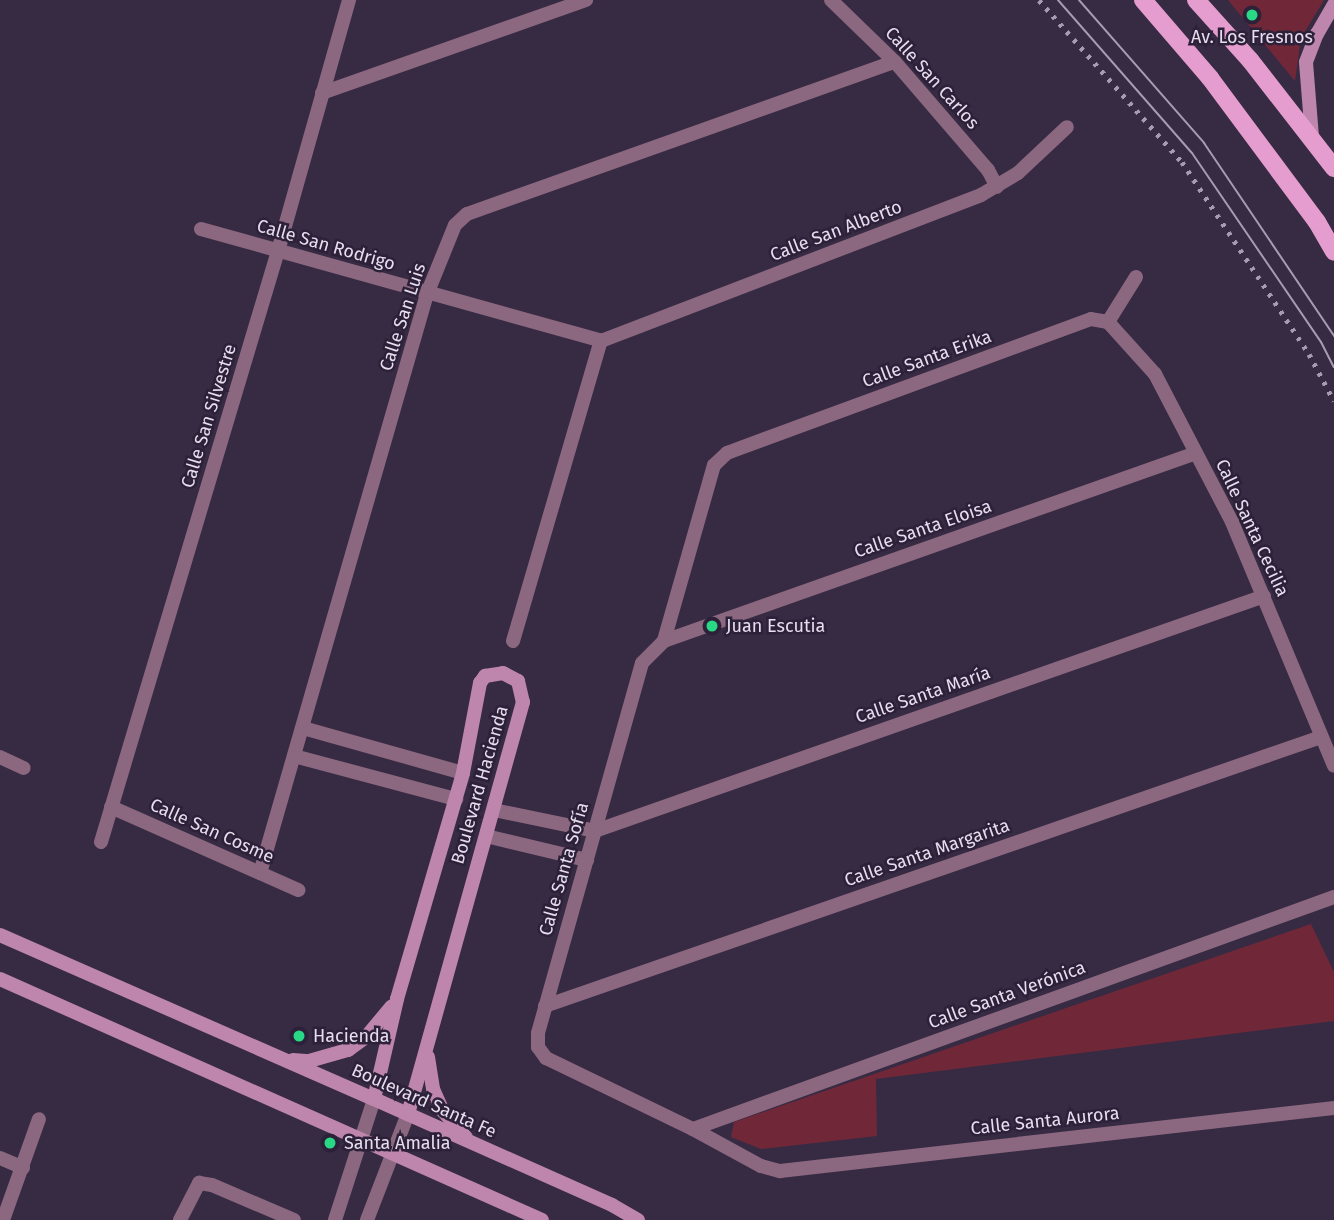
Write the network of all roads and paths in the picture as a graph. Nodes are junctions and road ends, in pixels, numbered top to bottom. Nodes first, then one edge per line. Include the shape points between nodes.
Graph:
1 (349, 0) edge
2 (586, 0) edge
3 (831, 0) edge
4 (1143, 0) edge
5 (1196, 0) edge
6 (1334, 4) edge
7 (895, 62) junction
8 (323, 93) junction
9 (1068, 127) dead end
10 (1312, 137) junction
11 (1334, 168) edge
12 (997, 187) junction
13 (201, 229) dead end
14 (278, 251) junction
15 (1334, 251) edge
16 (1136, 277) dead end
17 (427, 294) junction
18 (1108, 322) junction
19 (601, 341) junction
20 (1196, 453) junction
21 (714, 465) joint
22 (1264, 596) junction
23 (513, 641) dead end
24 (664, 641) junction
25 (303, 728) junction
26 (1321, 737) junction
27 (295, 756) junction
28 (0, 757) edge
29 (1334, 766) edge
30 (24, 768) dead end
31 (463, 773) junction
32 (456, 799) junction
33 (111, 807) junction
34 (494, 810) junction
35 (595, 831) junction
36 (486, 836) junction
37 (101, 842) dead end
38 (587, 860) junction
39 (260, 873) junction
40 (298, 890) dead end
41 (1334, 897) edge
42 (0, 935) edge
43 (0, 979) edge
44 (397, 999) junction
45 (545, 1006) junction
46 (428, 1041) junction
47 (282, 1059) junction
48 (374, 1099) junction
49 (1334, 1108) edge
50 (408, 1114) junction
51 (38, 1119) dead end
52 (693, 1129) junction
53 (363, 1140) junction
54 (472, 1143) junction
55 (395, 1154) junction
56 (0, 1158) edge
57 (761, 1166) joint
58 (23, 1168) junction
59 (3, 1220) edge
60 (180, 1220) edge
61 (294, 1220) edge
62 (335, 1220) edge
63 (367, 1220) edge
64 (542, 1220) edge
65 (638, 1220) edge

1 - 8 street, Calle San Silvestre
2 - 8 street
3 - 7 street, Calle San Carlos
4 - 15 main road via 1210,78
5 - 10 main road
6 - 10 street via 1306,62
7 - 12 street, Calle San Carlos via 988,170
7 - 17 street, Calle San Luis via 467,214 455,225
8 - 14 street, Calle San Silvestre
9 - 12 street, Calle San Alberto
10 - 11 main road
12 - 19 street, Calle San Alberto
13 - 14 street, Calle San Rodrigo
14 - 17 street, Calle San Rodrigo
14 - 33 street, Calle San Silvestre
16 - 18 street
17 - 19 street, Calle San Rodrigo
17 - 25 street, Calle San Luis
18 - 20 street, Calle Santa Cecilia via 1155,374
18 - 21 street, Calle Santa Erika via 1091,319 727,453
19 - 23 street
20 - 22 street, Calle Santa Cecilia
20 - 24 street, Calle Santa Eloisa
21 - 24 street, Calle Santa Sofía
22 - 26 street, Calle Santa Cecilia
22 - 35 street, Calle Santa María
24 - 35 street, Calle Santa Sofía via 642,663
25 - 27 street, Calle San Luis
25 - 31 street
26 - 29 street, Calle Santa Cecilia
26 - 45 street, Calle Santa Margarita
27 - 32 street
27 - 39 street, Calle San Luis
28 - 30 street
31 - 32 street, Boulevard Hacienda
31 - 34 street, Boulevard Hacienda via 480,683 494,673 511,676 523,690 523,702
32 - 44 street, Boulevard Hacienda
33 - 37 street, Calle San Silvestre
33 - 39 street, Calle San Cosme
34 - 35 street
34 - 36 street, Boulevard Hacienda
35 - 38 street, Calle Santa Sofía
36 - 38 street
36 - 46 street, Boulevard Hacienda
38 - 45 street, Calle Santa Sofía
39 - 40 street, Calle San Cosme
41 - 52 street, Calle Santa Verónica
42 - 47 street, Boulevard Santa Fe
43 - 53 street
44 - 47 street via 366,1037 348,1050 309,1061
44 - 48 street, Boulevard Hacienda
45 - 52 street, Calle Santa Sofía via 538,1047 546,1058
46 - 50 street, Boulevard Hacienda
46 - 54 street via 433,1089 443,1111
47 - 48 street, Boulevard Santa Fe
48 - 50 street, Boulevard Santa Fe
48 - 53 street
49 - 57 street, Calle Santa Aurora via 780,1171
50 - 54 street, Boulevard Santa Fe
50 - 55 street
51 - 58 street
52 - 57 street, Calle Santa Sofía
53 - 55 street
53 - 62 street
54 - 65 street, Boulevard Santa Fe
55 - 63 street
55 - 64 street
56 - 58 street
58 - 59 street
60 - 61 street via 199,1183

